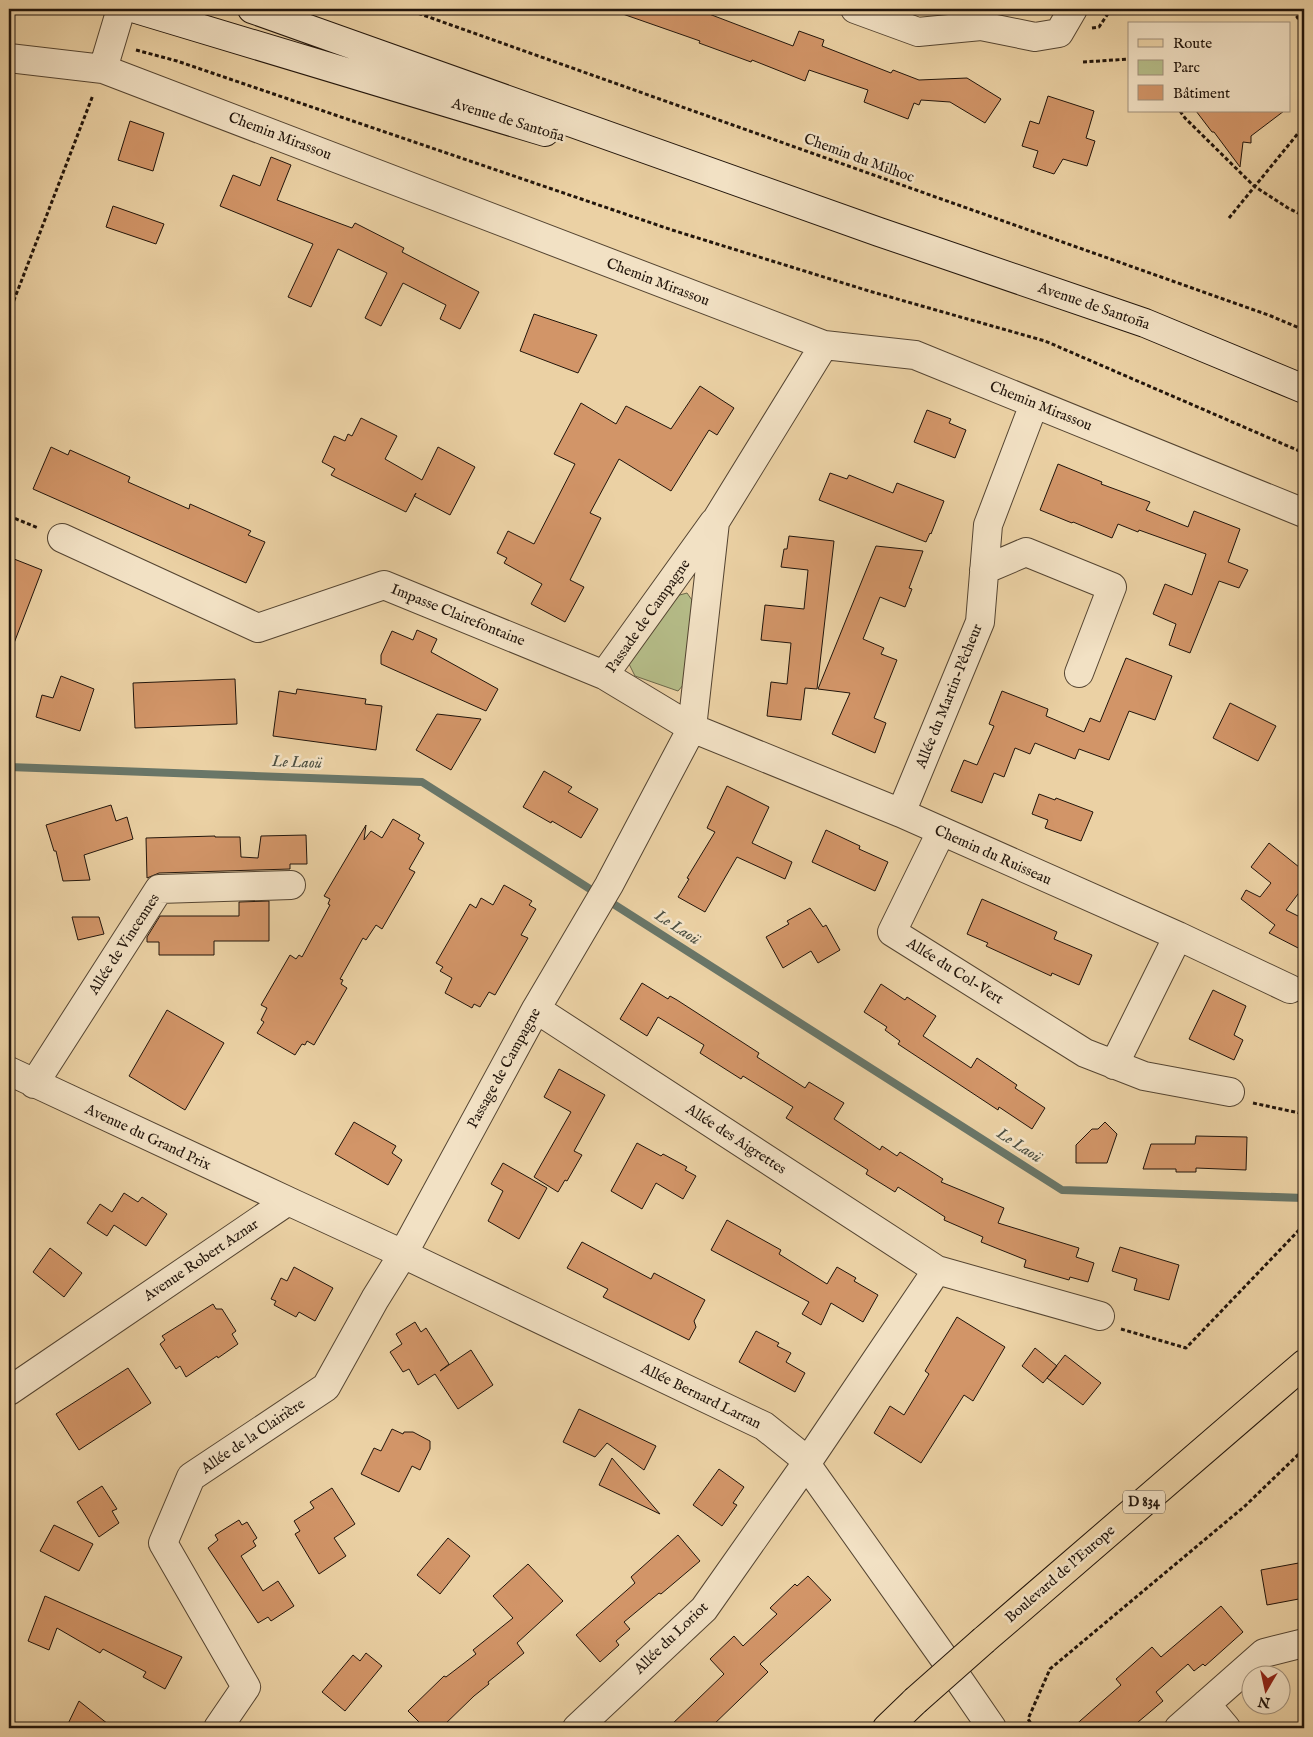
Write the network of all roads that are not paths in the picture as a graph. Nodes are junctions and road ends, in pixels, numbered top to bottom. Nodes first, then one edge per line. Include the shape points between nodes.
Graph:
1 (122, 9) edge
2 (136, 9) edge
3 (202, 9) edge
4 (252, 9) edge
5 (855, 9) edge
6 (1073, 9) edge
7 (107, 56) junction
8 (385, 56) junction
9 (9, 58) edge
10 (879, 232) junction
11 (824, 345) junction
12 (1304, 389) edge
13 (1034, 404) junction
14 (1304, 512) edge
15 (715, 522) junction
16 (62, 538) road end
17 (984, 570) junction
18 (1079, 673) dead end
19 (604, 675) junction
20 (692, 728) junction
21 (901, 813) junction
22 (941, 832) junction
23 (291, 885) dead end
24 (609, 885) joint
25 (1178, 936) junction
26 (1290, 989) dead end
27 (536, 1009) junction
28 (1114, 1065) junction
29 (9, 1071) edge
30 (34, 1084) junction
31 (1230, 1092) road end
32 (288, 1201) junction
33 (403, 1254) junction
34 (937, 1270) junction
35 (1100, 1316) road end
36 (1304, 1364) edge
37 (9, 1391) edge
38 (806, 1464) junction
39 (1304, 1643) edge
40 (1206, 1704) junction
41 (218, 1728) edge
42 (576, 1728) edge
43 (887, 1728) edge
44 (992, 1728) edge
45 (1179, 1728) edge
46 (1226, 1728) edge

1 - 7 street
2 - 10 street, Avenue de Santoña
3 - 8 street via 258,28
4 - 8 street, Avenue de Santoña
5 - 6 street via 918,32 982,26 1035,37 1059,33
7 - 9 street, Chemin Mirassou
7 - 11 street, Chemin Mirassou
8 - 10 street, Avenue de Santoña
10 - 12 street, Avenue de Santoña via 1145,323
11 - 13 street, Chemin Mirassou via 915,355
11 - 15 street, Passade de Campagne
13 - 14 street, Chemin Mirassou
13 - 17 street, Allée du Martin-Pêcheur via 988,525
15 - 19 street, Passade de Campagne
15 - 20 street, Passade de Campagne
16 - 19 street, Impasse Clairefontaine via 258,628 384,585
17 - 18 street via 1026,552 1112,587
17 - 21 street, Allée du Martin-Pêcheur via 980,622
19 - 20 street, Passade de Campagne
20 - 21 street, Chemin du Ruisseau
20 - 24 street, Passade de Campagne
21 - 22 street, Chemin du Ruisseau
22 - 25 street, Chemin du Ruisseau
22 - 28 street, Allée du Col-Vert via 892,932 1085,1053
23 - 30 street, Allée de Vincennes via 159,889
24 - 27 street, Passage de Campagne
25 - 26 street, Chemin du Ruisseau
25 - 28 street
27 - 33 street, Passage de Campagne
27 - 34 street, Allée des Aigrettes
28 - 31 street, Allée du Col-Vert via 1144,1076
29 - 30 street, Avenue du Grand Prix
30 - 32 street, Avenue du Grand Prix
32 - 33 street
32 - 37 street, Avenue Robert Aznar
33 - 38 street, Allée Bernard Larran via 764,1426
33 - 41 street, Allée de la Clairière via 326,1387 192,1477 163,1544 246,1687
34 - 35 street, Allée des Aigrettes
34 - 38 street
36 - 43 main road, Boulevard de l'Europe / D 834, bridge via 984,1640
38 - 42 street, Allée du Loriot via 704,1610
38 - 44 street, Allée Bernard Larran
39 - 40 street via 1264,1653
40 - 45 street
40 - 46 street

